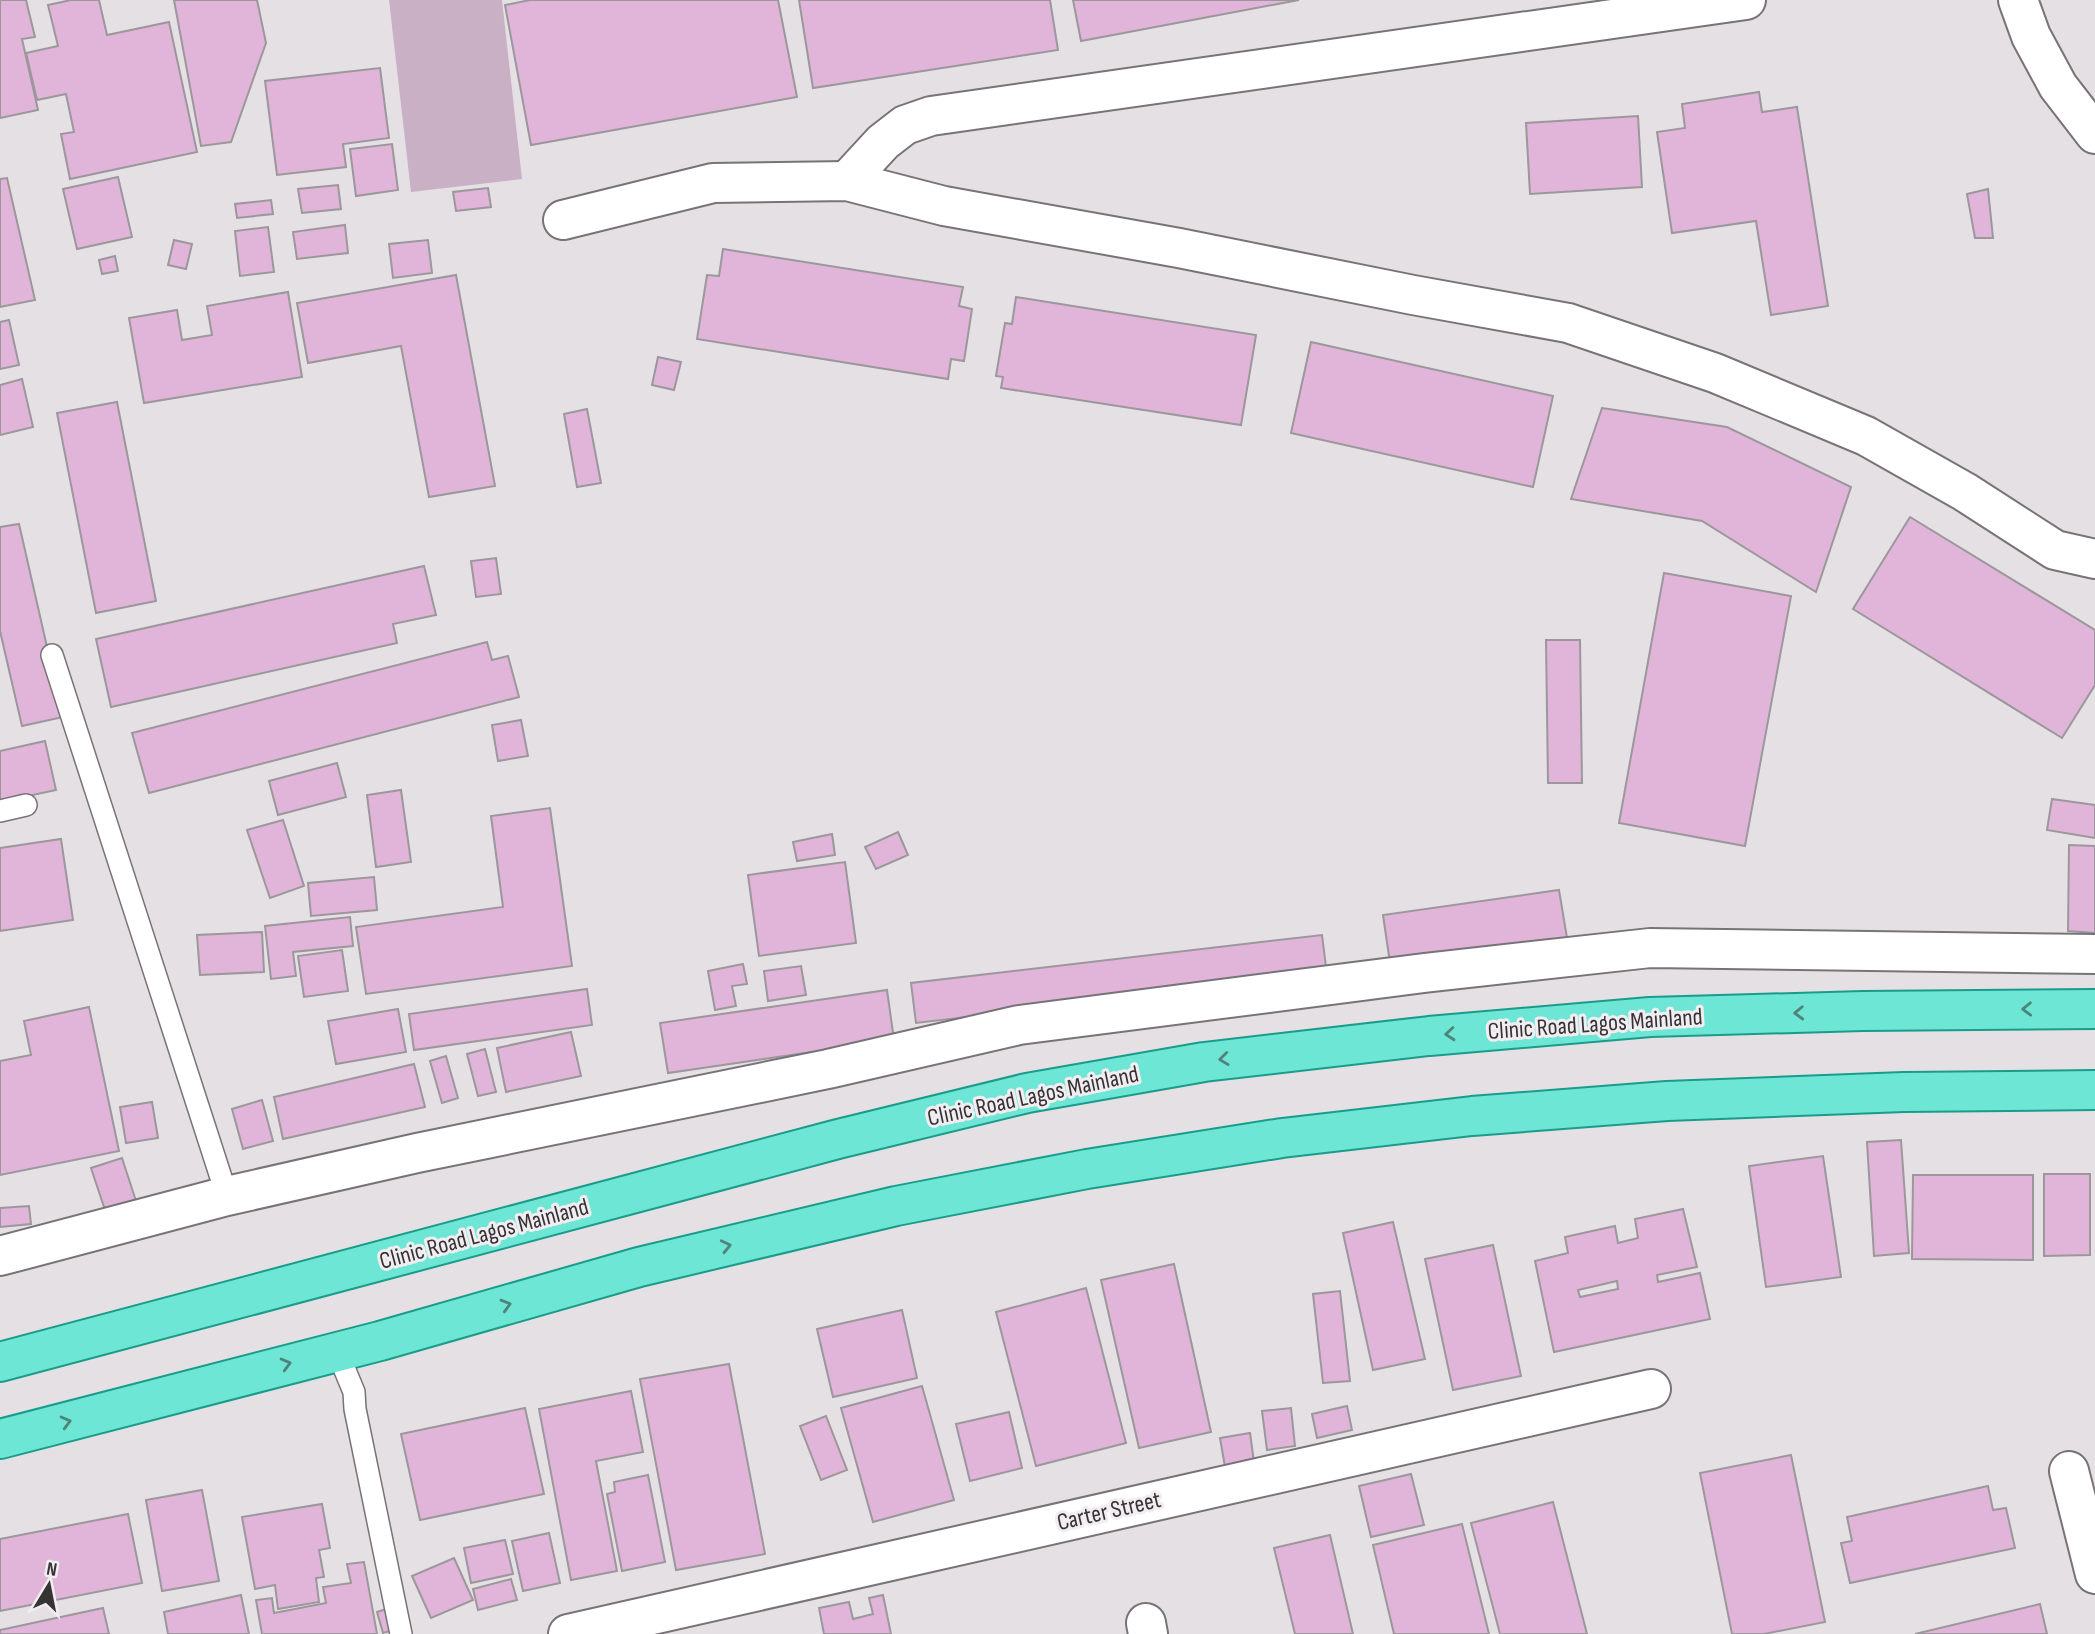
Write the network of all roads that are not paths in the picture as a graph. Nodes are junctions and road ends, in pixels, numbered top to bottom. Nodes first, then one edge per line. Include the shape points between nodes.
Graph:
1 (1745, 0) edge
2 (2018, 0) edge
3 (2095, 134) edge
4 (847, 181) junction
5 (563, 220) dead end
6 (2095, 559) edge
7 (52, 655) dead end
8 (26, 805) dead end
9 (0, 811) edge
10 (2095, 954) edge
11 (2095, 1009) edge
12 (2095, 1090) edge
13 (227, 1196) junction
14 (0, 1255) edge
15 (337, 1351) junction
16 (0, 1362) edge
17 (1651, 1389) dead end
18 (0, 1439) edge
19 (2069, 1471) dead end
20 (2095, 1574) edge
21 (401, 1634) edge
22 (568, 1634) edge

1 - 4 street via 932,116 905,125
2 - 3 street via 2058,86
4 - 5 street via 713,183
4 - 6 street via 944,206 1568,323 1715,373 1866,436 2055,550
7 - 13 lane
8 - 9 lane
10 - 13 street via 1650,948 1019,1025
11 -> 16 main road, Clinic Road Lagos Mainland via 1650,1017 1204,1062 1027,1093 838,1139
15 -> 12 main road via 639,1266 896,1206 1282,1138 1472,1116 1667,1101
13 - 14 street
18 -> 15 main road
15 - 21 lane via 354,1392
17 - 22 street, Carter Street
19 - 20 street

